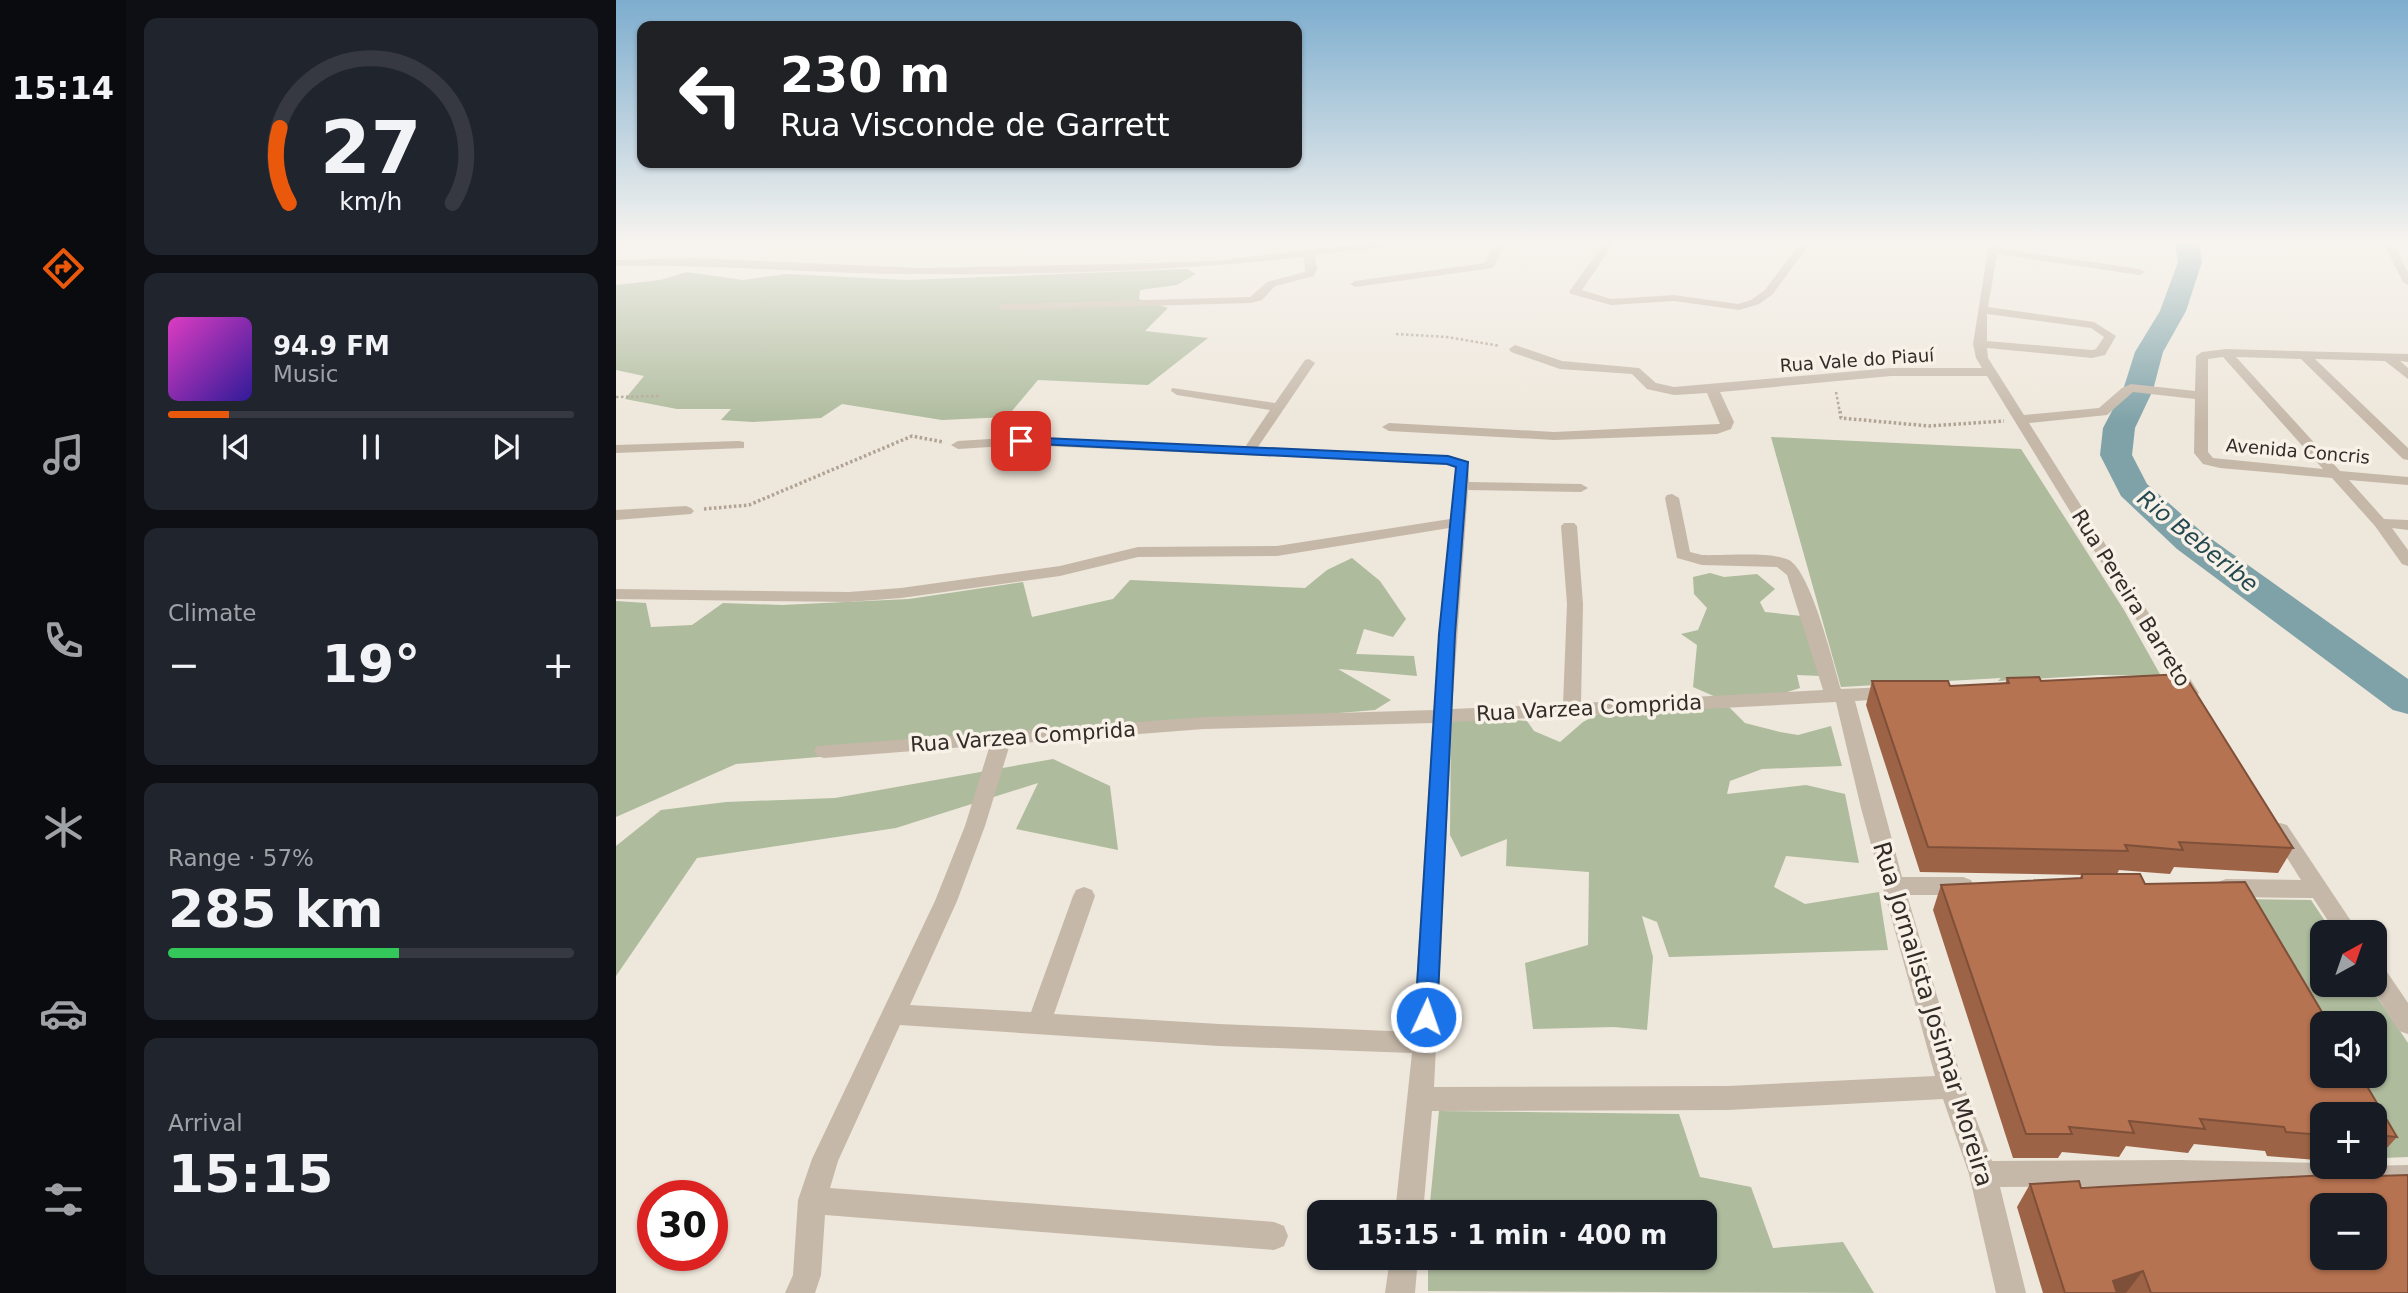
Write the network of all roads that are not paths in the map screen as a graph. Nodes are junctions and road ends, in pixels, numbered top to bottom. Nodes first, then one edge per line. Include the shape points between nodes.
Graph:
1 (1133, 303) edge
2 (1713, 303) edge
3 (1751, 303) edge
4 (1983, 303) edge
5 (1003, 307) dead end
6 (1982, 310) junction
7 (1979, 344) junction
8 (1515, 349) road end
9 (2225, 353) junction
10 (2305, 356) junction
11 (2388, 358) junction
12 (2408, 358) edge
13 (1309, 363) dead end
14 (1989, 372) junction
15 (2408, 375) edge
16 (1712, 390) junction
17 (1177, 391) dead end
18 (2202, 396) junction
19 (1278, 407) junction
20 (2020, 421) junction
21 (1389, 426) dead end
22 (738, 445) dead end
23 (958, 445) road end
24 (616, 449) edge
25 (1248, 452) junction
26 (2408, 456) edge
27 (2336, 474) junction
28 (2408, 481) edge
29 (1462, 486) junction
30 (1581, 488) dead end
31 (1672, 498) dead end
32 (685, 511) road end
33 (616, 514) edge
34 (1458, 523) junction
35 (2380, 523) junction
36 (1569, 526) dead end
37 (2408, 526) edge
38 (2408, 561) edge
39 (616, 594) edge
40 (2160, 688) edge
41 (2187, 688) junction
42 (1906, 693) edge
43 (1838, 695) junction
44 (1572, 709) junction
45 (2202, 710) edge
46 (1442, 716) junction
47 (1002, 738) junction
48 (824, 751) dead end
49 (2275, 822) edge
50 (1893, 886) junction
51 (1991, 886) edge
52 (2211, 888) edge
53 (2318, 889) junction
54 (1084, 896) dead end
55 (2338, 920) edge
56 (2387, 992) edge
57 (893, 1014) junction
58 (1039, 1023) junction
59 (2408, 1023) edge
60 (1425, 1043) junction
61 (1951, 1087) junction
62 (1419, 1099) junction
63 (1983, 1174) junction
64 (2408, 1178) edge
65 (812, 1200) junction
66 (1410, 1200) edge
67 (1275, 1236) dead end
68 (1403, 1270) edge
69 (800, 1293) edge
70 (1400, 1293) edge
71 (2011, 1293) edge

1 - 5 street
2 - 3 street via 1739,307
4 - 6 street, Rua Pereira Barreto
6 - 7 street, Rua Pereira Barreto
6 - 7 street via 2094,325 2110,336 2101,352 2092,354
7 - 14 street, Rua Pereira Barreto
8 - 16 street, Rua Vale do Piauí via 1560,365 1635,371 1652,386 1665,390
9 - 10 street
9 - 18 street, Avenida Concris via 2202,356
9 - 27 street
10 - 11 street
10 - 26 street
11 - 12 street
11 - 15 street
13 - 19 street
14 - 16 street, Rua Vale do Piauí via 1891,372
14 - 20 street, Rua Pereira Barreto
16 - 21 street via 1727,422 1717,430 1554,436
17 - 19 street
18 - 20 street via 2134,388 2102,412
18 - 27 street, Avenida Concris via 2201,453 2208,461
19 - 25 street
20 - 41 street, Rua Pereira Barreto
22 - 24 street
23 - 25 street via 1021,441
25 - 29 street via 1460,462
27 - 28 street, Avenida Concris
27 - 35 street
29 - 30 street
29 - 34 street
31 - 43 street, Rua Jornalista Josimar Moreira via 1683,555 1782,563 1794,573
32 - 33 street
34 - 39 street via 1277,551 1138,552 1060,571 901,593 849,597
34 - 46 street
35 - 37 street
35 - 38 street
36 - 44 street via 1575,604
40 - 41 street
41 - 45 street, Rua Pereira Barreto
42 - 43 street, Rua Varzea Comprida
43 - 44 street, Rua Varzea Comprida
43 - 50 street, Rua Jornalista Josimar Moreira
44 - 46 street, Rua Varzea Comprida
46 - 47 street, Rua Varzea Comprida via 1217,723
46 - 60 street
47 - 48 street, Rua Varzea Comprida
47 - 57 street via 962,860
49 - 53 street
50 - 51 street
50 - 61 street, Rua Jornalista Josimar Moreira
52 - 53 street
53 - 55 street
54 - 58 street
56 - 59 street
57 - 58 street
57 - 65 street via 825,1159
58 - 60 street
60 - 62 street
61 - 62 street via 1728,1098
61 - 63 street, Rua Jornalista Josimar Moreira
62 - 66 street
63 - 64 street
63 - 71 street, Rua Jornalista Josimar Moreira
65 - 67 street
65 - 69 street via 807,1275
68 - 70 street

